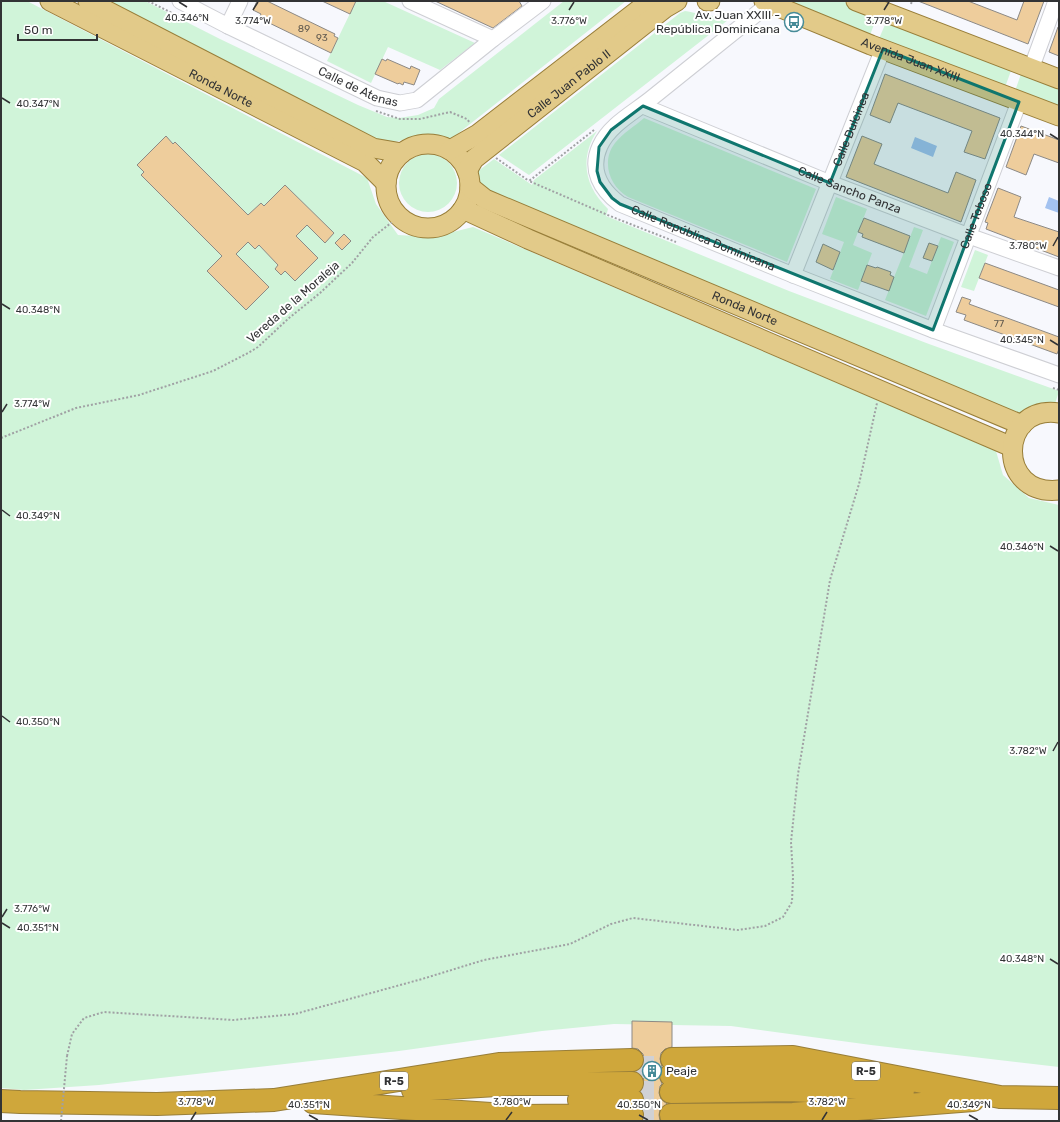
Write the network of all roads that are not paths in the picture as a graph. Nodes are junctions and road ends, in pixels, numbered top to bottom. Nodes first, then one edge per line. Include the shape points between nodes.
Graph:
1 (50, 1) edge
2 (88, 1) edge
3 (180, 1) edge
4 (240, 1) edge
5 (410, 1) edge
6 (543, 1) edge
7 (650, 1) edge
8 (677, 1) edge
9 (856, 1) edge
10 (1056, 1) edge
11 (767, 2) edge
12 (228, 26) junction
13 (493, 39) junction
14 (883, 49) junction
15 (1031, 69) junction
16 (1059, 79) edge
17 (1019, 102) junction
18 (643, 106) junction
19 (1059, 116) edge
20 (450, 150) junction
21 (402, 153) junction
22 (469, 179) junction
23 (830, 182) junction
24 (386, 183) junction
25 (463, 209) junction
26 (969, 236) junction
27 (1059, 268) edge
28 (793, 275) junction
29 (933, 330) junction
30 (1056, 381) edge
31 (1058, 412) edge
32 (1022, 425) junction
33 (1012, 447) junction
34 (1059, 490) edge
35 (1000, 1097) junction
36 (1059, 1098) edge
37 (274, 1100) junction
38 (1, 1101) edge
39 (404, 1121) edge
40 (441, 1121) edge
41 (483, 1121) edge
42 (811, 1121) edge
43 (853, 1121) edge
44 (883, 1121) edge

1 - 24 main road, Ronda Norte via 365,162
2 - 21 main road, Ronda Norte via 373,148
3 - 12 street, Calle de Atenas
4 - 12 street
5 - 13 street
6 - 13 street, Calle de Atenas
7 - 20 main road, Calle Juan Pablo II via 478,134
8 - 22 main road, Calle Juan Pablo II via 474,159
9 - 15 main road
10 - 15 street
11 - 14 main road, Avenida Juan XXIII
11 - 18 street, Calle República Dominicana
12 - 13 street, Calle de Atenas via 377,98 400,104 417,100
14 - 17 main road, Avenida Juan XXIII
14 - 23 street, Calle Dulcinea
15 - 16 main road
17 - 19 main road, Avenida Juan XXIII
17 - 26 street, Calle Toboso
18 - 23 street, Calle Sancho Panza
18 - 28 street, Calle República Dominicana via 611,130 600,147 596,159 597,170 605,191 620,204
20 - 21 main road via 438,145 425,144
20 - 22 main road, Ronda Norte via 460,159
21 - 24 main road via 394,162
22 - 25 main road via 468,198
22 - 32 main road, Ronda Norte via 485,199
23 - 26 street, Calle Sancho Panza
23 - 28 street, Calle Dulcinea
24 - 25 main road via 391,205 400,216 412,224 440,226 453,219
25 - 33 main road, Ronda Norte
26 - 27 street, Calle Sancho Panza
26 - 29 street, Calle Toboso
28 - 29 street, Calle República Dominicana
29 - 30 street, Calle República Dominicana
31 - 32 main road via 1040,414
32 - 33 main road
33 - 34 main road via 1013,460 1026,482 1049,491
35 - 35 highway, R-5 via 793,1057 671,1087 789,1090
35 - 36 highway, R-5
35 - 42 highway, R-5
35 - 43 highway, R-5
35 - 44 highway, R-5
37 - 37 highway, R-5 via 499,1064 632,1088 515,1093
37 - 38 highway, R-5 via 157,1104
37 - 39 highway, R-5
37 - 40 highway, R-5
37 - 41 highway, R-5

